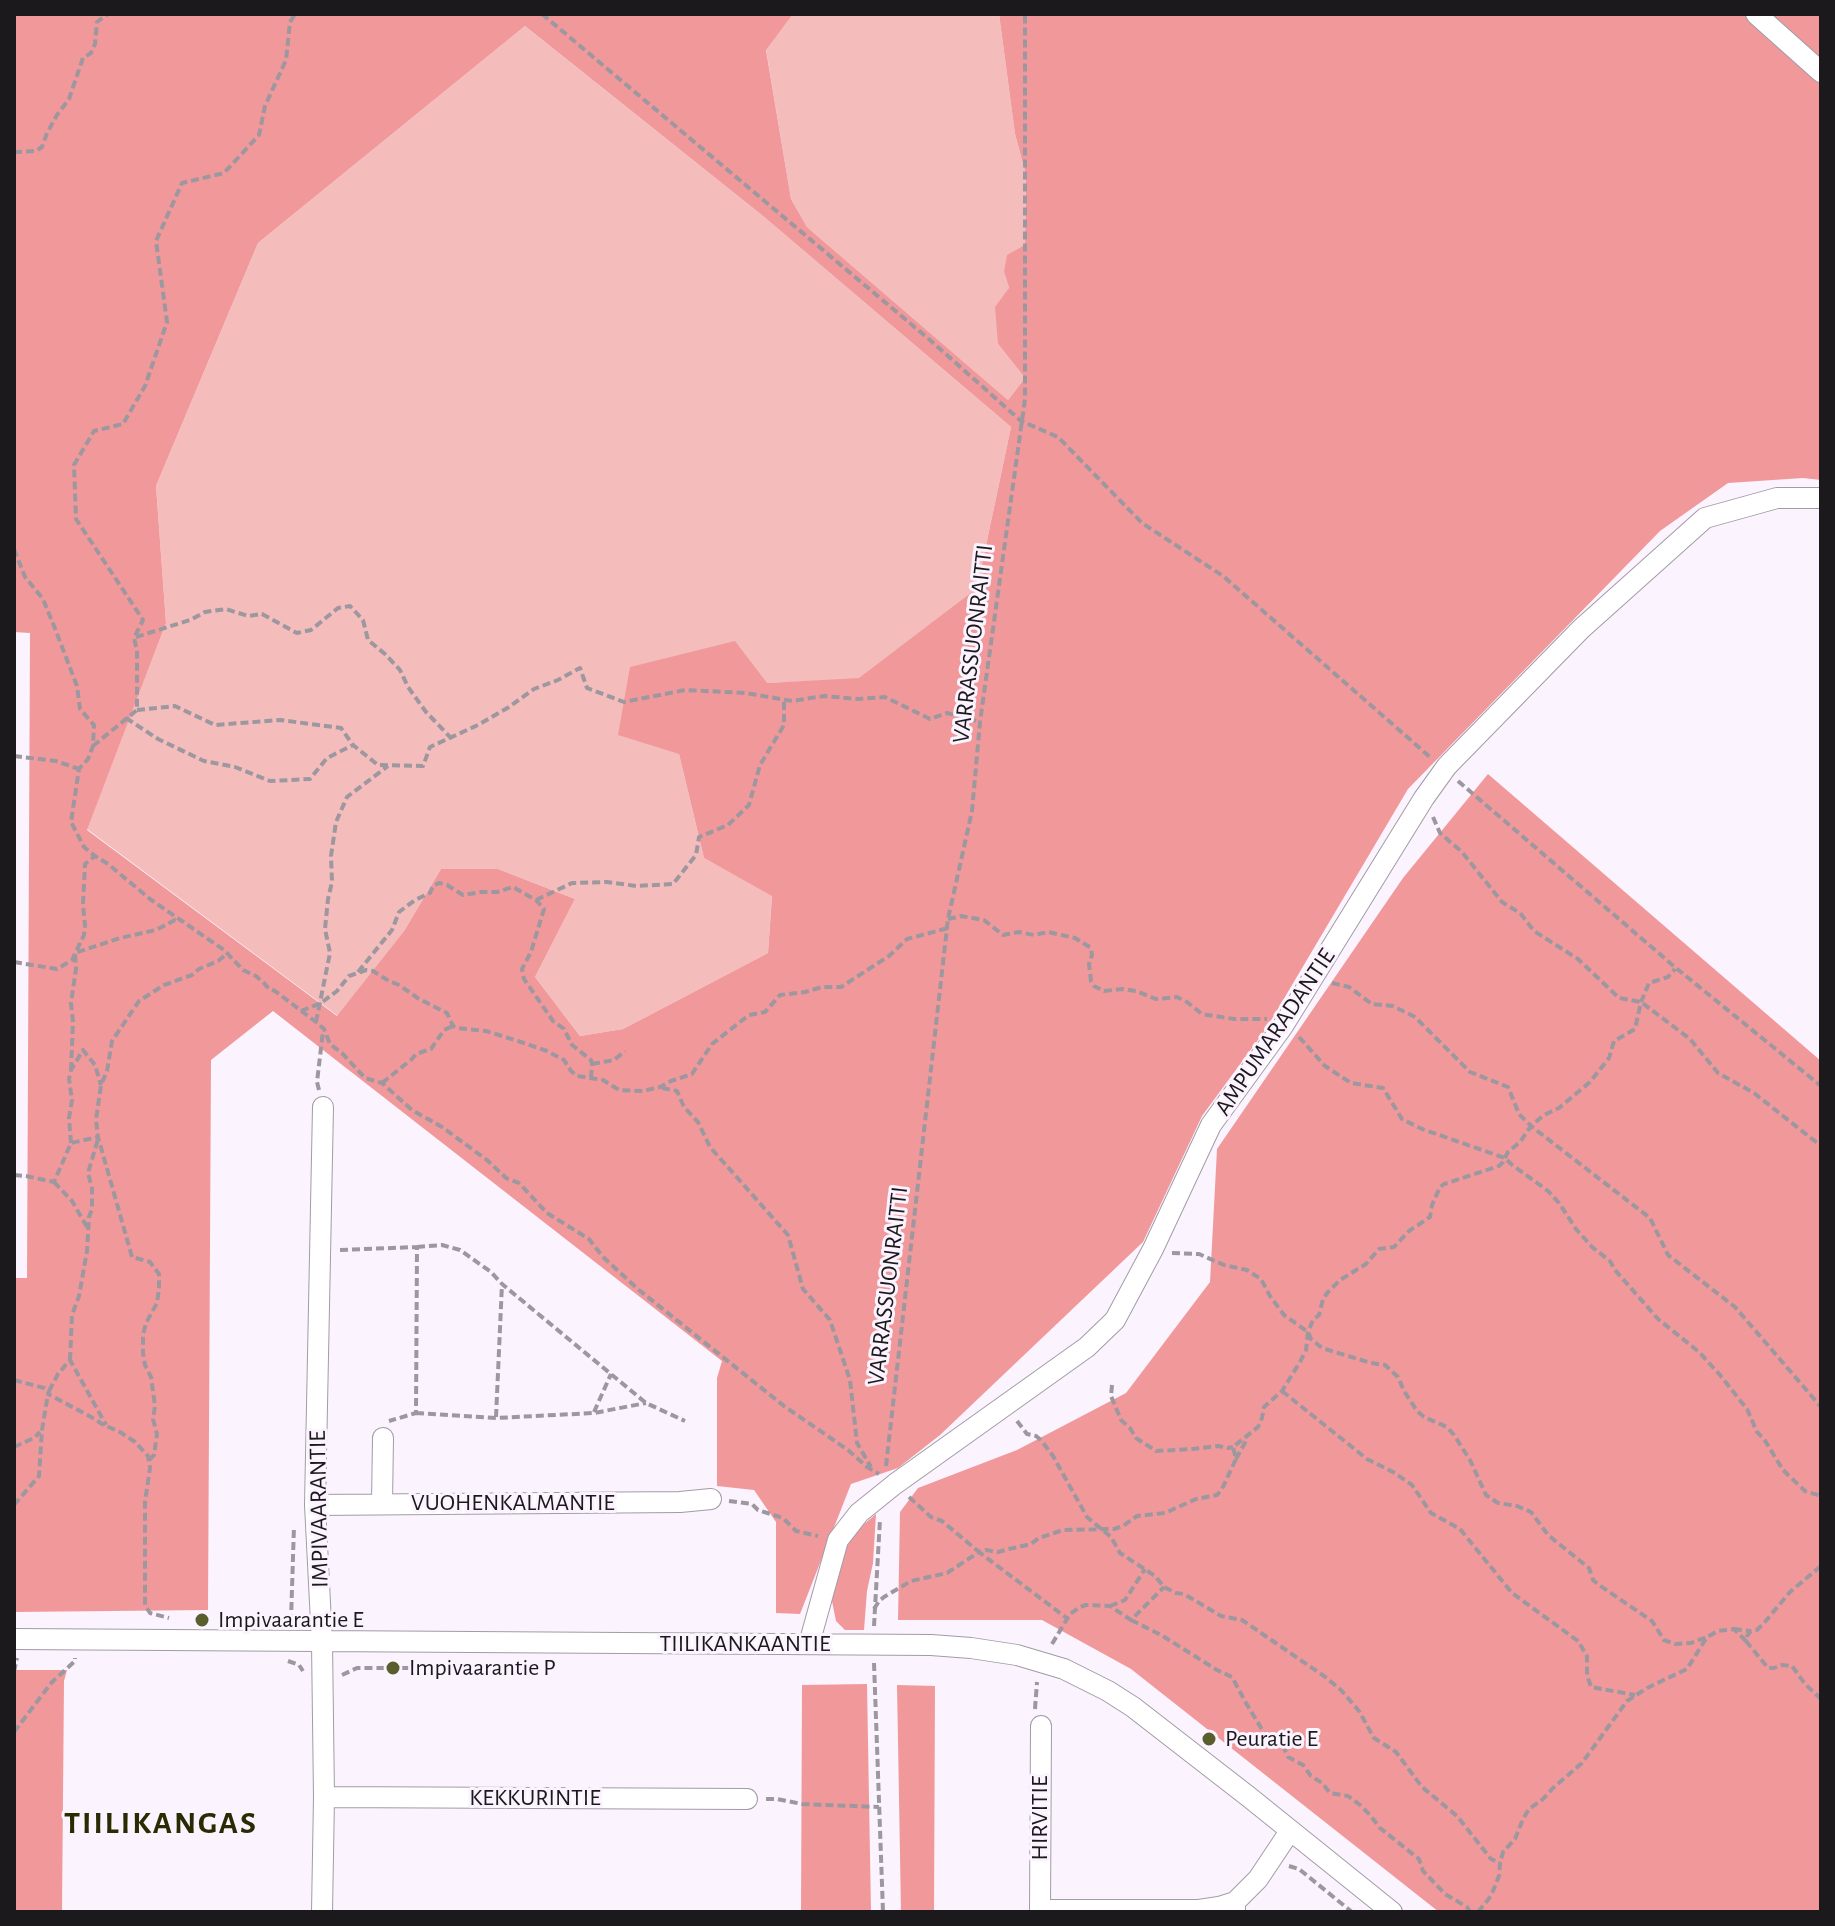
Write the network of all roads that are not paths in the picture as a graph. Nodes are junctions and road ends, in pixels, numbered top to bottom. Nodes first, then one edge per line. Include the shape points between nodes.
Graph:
1 (1756, 14) edge
2 (1821, 72) edge
3 (1821, 498) edge
4 (323, 1107) road end
5 (383, 1438) road end
6 (711, 1499) road end
7 (382, 1503) junction
8 (315, 1505) junction
9 (322, 1642) junction
10 (809, 1644) junction
11 (16, 1648) edge
12 (1041, 1726) road end
13 (324, 1797) junction
14 (747, 1799) road end
15 (1290, 1831) junction
16 (1235, 1907) edge
17 (1040, 1911) edge
18 (322, 1912) edge
19 (1392, 1912) edge

1 - 2 street
3 - 10 street, AMPUMARADANTIE via 1777,498 1705,518 1581,629 1444,770 1283,1026 1211,1125 1115,1320 1087,1347 887,1486 859,1513 838,1540
4 - 8 street, IMPIVAARANTIE
5 - 7 street
6 - 7 street, VUOHENKALMANTIE
7 - 8 street, VUOHENKALMANTIE
8 - 9 street, IMPIVAARANTIE
9 - 10 street, TIILIKANKAANTIE
9 - 11 street, TIILIKANKAANTIE
9 - 13 street, IMPIVAARANTIE
10 - 15 street, TIILIKANKAANTIE via 971,1648 1017,1655 1041,1669 1082,1677 1162,1728
12 - 17 street, HIRVITIE
13 - 14 street, KEKKURINTIE
13 - 18 street, IMPIVAARANTIE
15 - 16 street
15 - 19 street, TIILIKANKAANTIE
16 - 17 street, HIRVITIE

